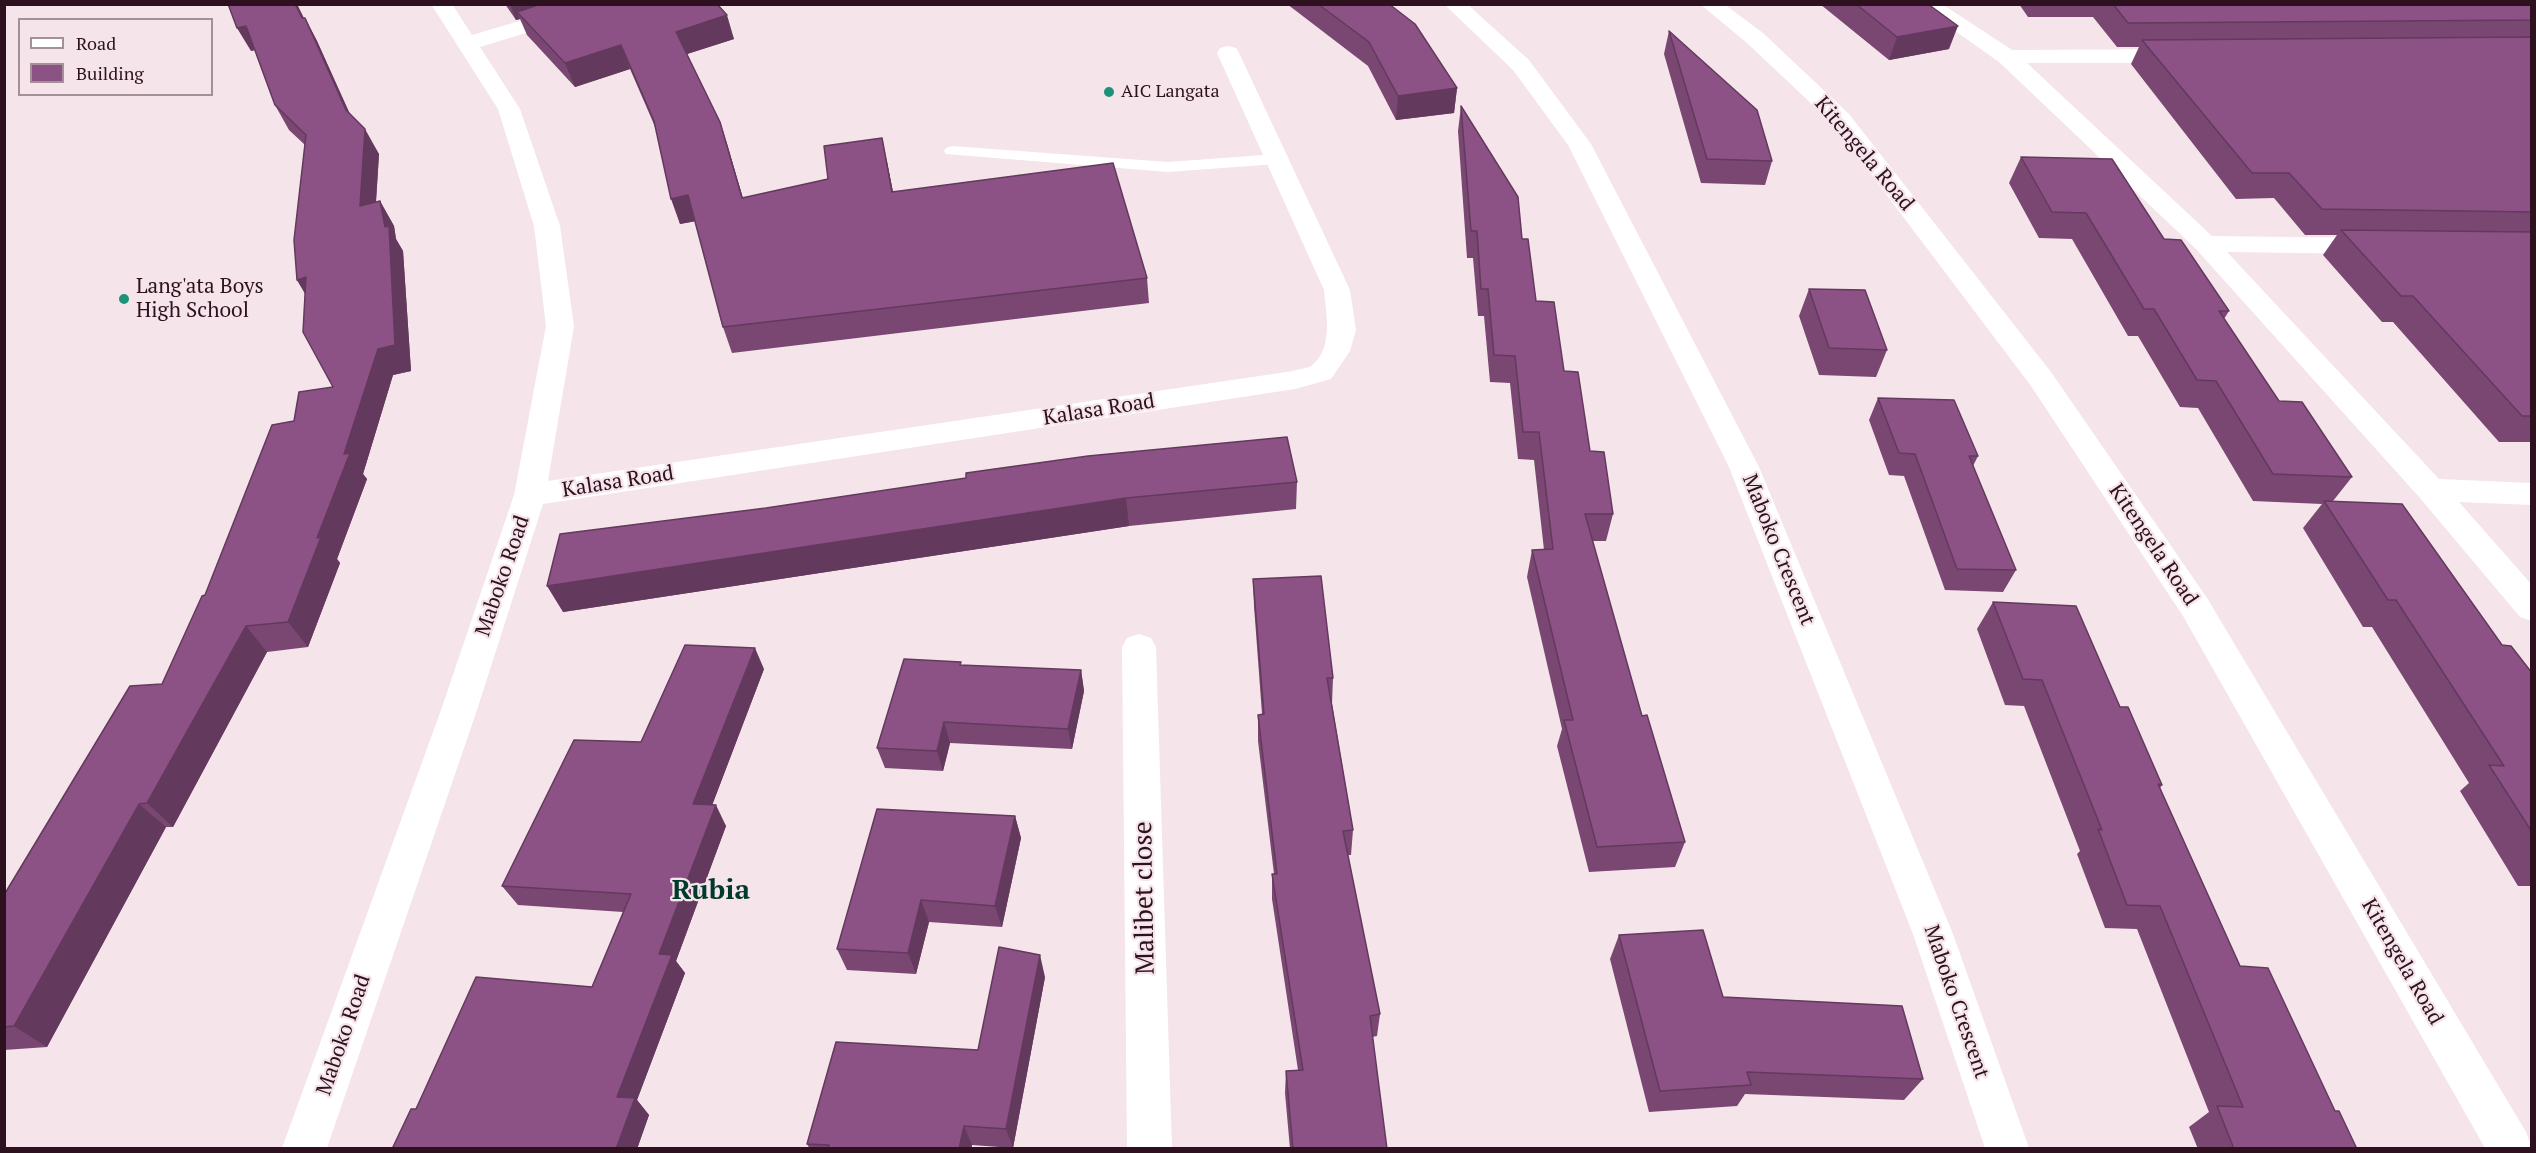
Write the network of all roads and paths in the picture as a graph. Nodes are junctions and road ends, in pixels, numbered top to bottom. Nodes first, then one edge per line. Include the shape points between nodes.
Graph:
1 (441, 4) edge
2 (601, 4) edge
3 (1454, 4) edge
4 (1710, 4) edge
5 (1927, 4) edge
6 (466, 44) junction
7 (1228, 53) dead end
8 (2198, 56) edge
9 (2007, 57) junction
10 (952, 151) dead end
11 (1277, 159) junction
12 (2205, 244) junction
13 (2403, 246) edge
14 (2431, 490) junction
15 (2532, 494) edge
16 (531, 495) junction
17 (2532, 608) edge
18 (1139, 647) dead end
19 (304, 1149) edge
20 (1150, 1149) edge
21 (2007, 1149) edge
22 (2511, 1149) edge

1 - 6 street, Maboko Road
2 - 6 street
3 - 21 street, Maboko Crescent via 1521,65 1579,144 1744,467 1933,934
4 - 22 street, Kitengela Road via 1755,38 1841,120 2041,379 2195,607
5 - 9 street
6 - 16 street, Maboko Road via 509,109 548,226 560,326
7 - 11 street, Kalasa Road
8 - 9 street
9 - 12 street
10 - 11 lane via 1168,167
11 - 16 street, Kalasa Road via 1337,290 1342,330 1336,351 1321,372 1295,380
12 - 13 street
12 - 14 street
14 - 15 street
14 - 17 street
16 - 19 street, Maboko Road
18 - 20 street, Malibet close

